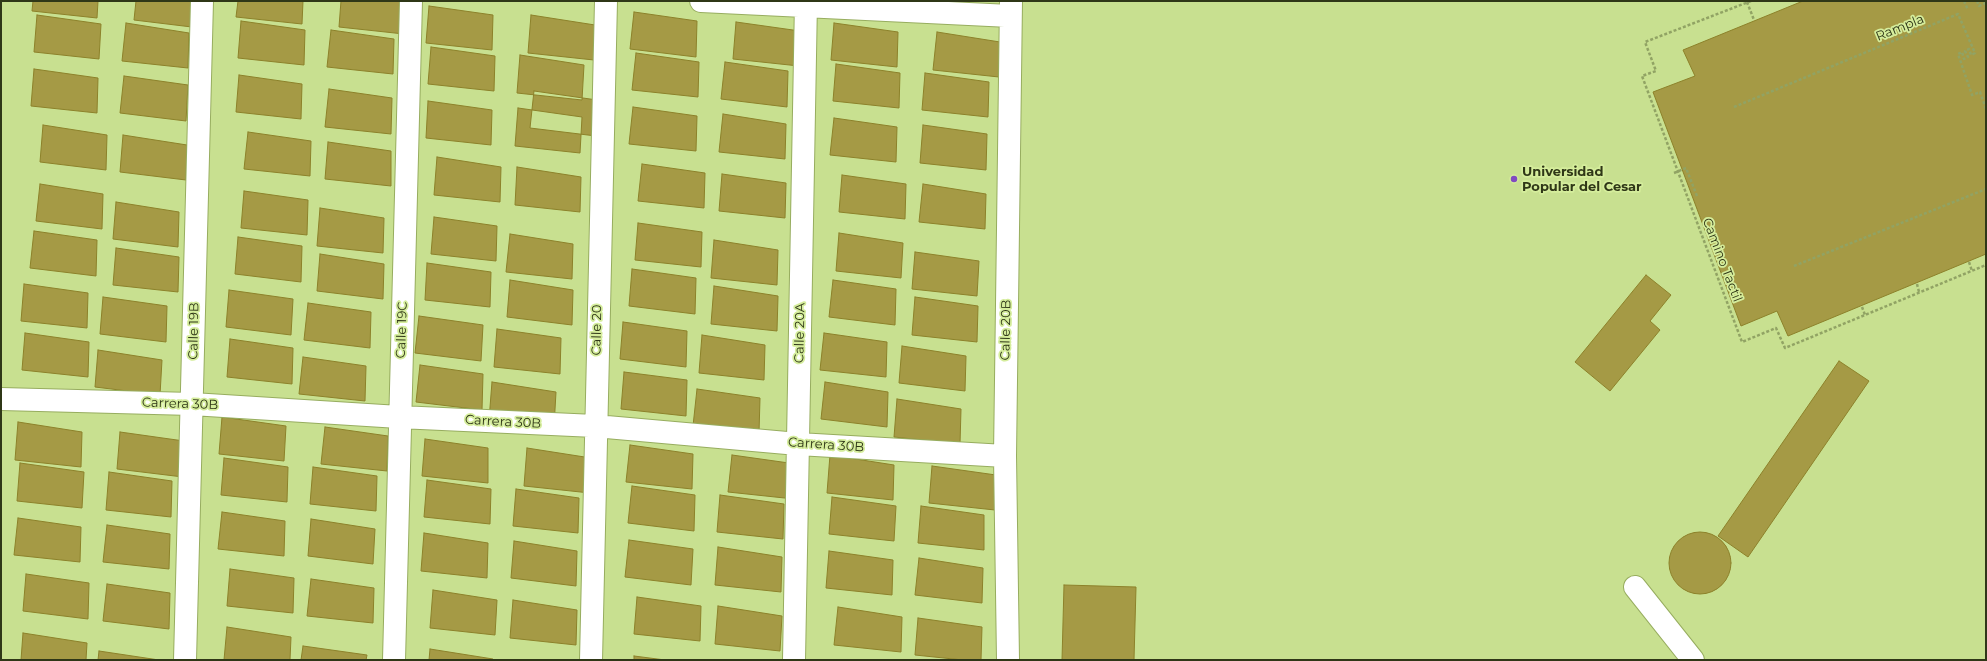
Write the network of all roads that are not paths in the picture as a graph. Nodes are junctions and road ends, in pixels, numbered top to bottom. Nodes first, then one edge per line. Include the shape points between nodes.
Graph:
1 (202, 1) edge
2 (411, 1) edge
3 (606, 1) edge
4 (701, 1) edge
5 (806, 4) edge
6 (1010, 9) edge
7 (1, 398) edge
8 (192, 404) junction
9 (399, 417) junction
10 (595, 426) junction
11 (798, 444) junction
12 (1005, 456) junction
13 (1635, 587) dead end
14 (185, 660) edge
15 (394, 660) edge
16 (591, 660) edge
17 (794, 660) edge
18 (1008, 660) edge
19 (1693, 660) edge

1 - 8 street, Calle 19B
2 - 9 street, Calle 19C
3 - 10 street, Calle 20
4 - 5 street
5 - 6 street
5 - 11 street, Calle 20A
6 - 12 street, Calle 20B
7 - 8 street, Carrera 30B
8 - 9 street, Carrera 30B
8 - 14 street, Calle 19B
9 - 10 street, Carrera 30B
9 - 15 street, Calle 19C
10 - 11 street, Carrera 30B
10 - 16 street, Calle 20
11 - 12 street, Carrera 30B
11 - 17 street, Calle 20A
12 - 18 street, Calle 20B
13 - 19 street

